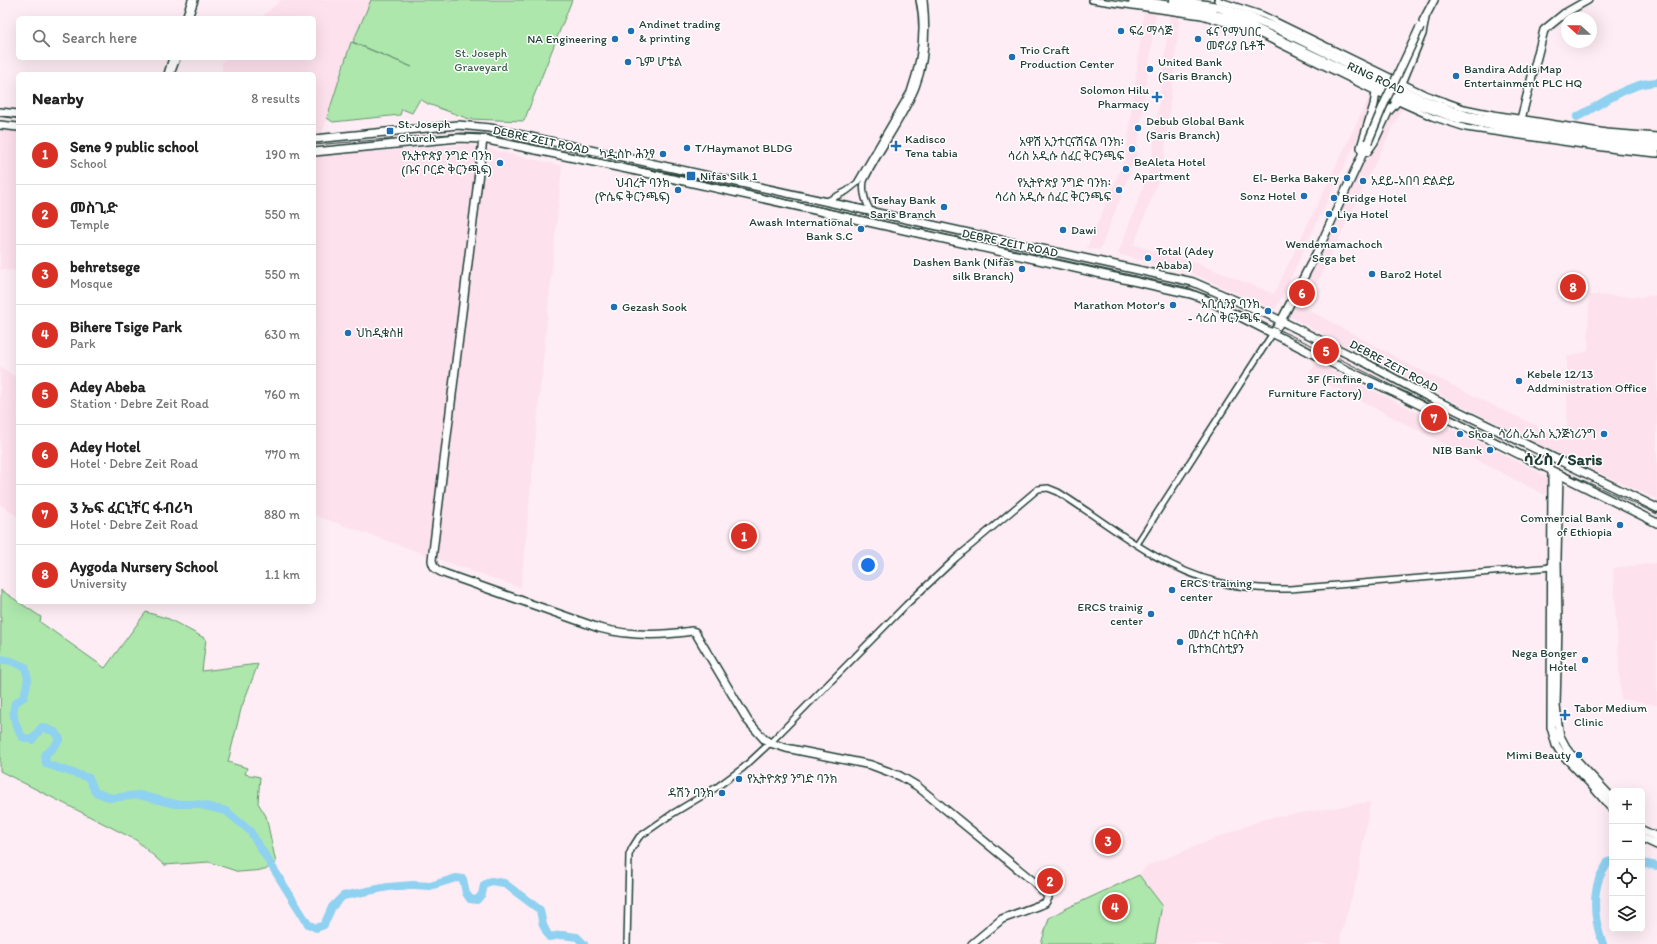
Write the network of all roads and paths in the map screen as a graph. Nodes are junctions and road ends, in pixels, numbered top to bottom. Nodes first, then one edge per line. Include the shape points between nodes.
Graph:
1 (191, 0) edge
2 (195, 0) edge
3 (919, 0) edge
4 (924, 0) edge
5 (1092, 0) edge
6 (1133, 0) edge
7 (1174, 0) edge
8 (1217, 0) edge
9 (1434, 0) edge
10 (1588, 0) edge
11 (186, 16) edge
12 (190, 16) edge
13 (1425, 18) junction
14 (173, 60) edge
15 (168, 72) edge
16 (171, 72) edge
17 (1402, 83) junction
18 (1376, 92) junction
19 (1398, 102) junction
20 (0, 112) edge
21 (16, 114) edge
22 (1521, 119) junction
23 (0, 125) edge
24 (16, 127) edge
25 (1657, 136) edge
26 (316, 139) edge
27 (484, 139) junction
28 (1657, 142) edge
29 (880, 147) junction
30 (1657, 148) edge
31 (316, 152) edge
32 (1657, 154) edge
33 (1362, 156) junction
34 (827, 201) junction
35 (870, 210) junction
36 (1269, 315) junction
37 (1281, 321) junction
38 (1262, 328) junction
39 (1273, 333) junction
40 (1552, 472) junction
41 (1560, 475) junction
42 (1657, 508) edge
43 (1657, 523) edge
44 (1137, 544) junction
45 (1554, 566) junction
46 (770, 743) junction
47 (1609, 795) edge
48 (1609, 806) edge
49 (1645, 831) edge
50 (1657, 837) edge
51 (1645, 839) edge
52 (1657, 844) edge
53 (627, 944) edge
54 (972, 944) edge

1 - 11 street
2 - 12 street
3 - 29 street via 923,28 912,85
4 - 29 street via 925,42 916,86
5 - 18 street, RING ROAD via 1202,16 1229,24 1268,39
6 - 30 highway, RING ROAD via 1227,17 1407,100 1453,117 1602,143
7 - 28 highway, RING ROAD via 1218,7 1249,17 1423,100 1467,116
8 - 17 street, RING ROAD via 1263,15
9 - 13 main road
10 - 22 main road via 1556,20 1543,32
13 - 17 main road via 1422,34
13 - 33 main road, bridge
14 - 15 street
14 - 16 street
17 - 22 street, RING ROAD via 1464,108
18 - 19 street, RING ROAD
18 - 33 main road via 1361,147
19 - 32 street, RING ROAD via 1466,128
19 - 33 main road via 1388,112 1370,148
20 - 21 main road
22 - 25 street, RING ROAD via 1606,132
23 - 24 main road
26 - 34 main road, DEBRE ZEIT ROAD via 472,125
27 - 31 main road, DEBRE ZEIT ROAD via 458,138
27 - 38 main road, DEBRE ZEIT ROAD via 1184,292 1205,299
27 - 46 main road via 433,565 446,574 599,628 640,634 695,632 748,721 757,733
29 - 34 street via 857,183
29 - 35 street via 862,189
33 - 37 main road
34 - 35 main road, DEBRE ZEIT ROAD
35 - 36 main road, DEBRE ZEIT ROAD via 1181,279 1201,285
36 - 37 main road, DEBRE ZEIT ROAD
36 - 38 main road
37 - 39 main road
37 - 42 main road, DEBRE ZEIT ROAD via 1423,394
38 - 39 main road, DEBRE ZEIT ROAD
39 - 40 main road, DEBRE ZEIT ROAD
39 - 44 street
40 - 41 main road, DEBRE ZEIT ROAD
40 - 45 main road
41 - 43 main road, DEBRE ZEIT ROAD
41 - 45 main road
44 - 45 street via 1164,560 1203,577 1234,585 1270,589
44 - 46 street via 1058,492 1048,488 1038,489 956,558 906,605
45 - 47 main road via 1558,624 1556,706 1560,736 1568,751
45 - 48 main road via 1550,710 1553,736 1560,753
46 - 53 street via 717,787 639,837 630,855
46 - 54 main road via 862,762 900,776 940,804 1047,895 1045,903 1002,919
49 - 50 main road
51 - 52 main road

